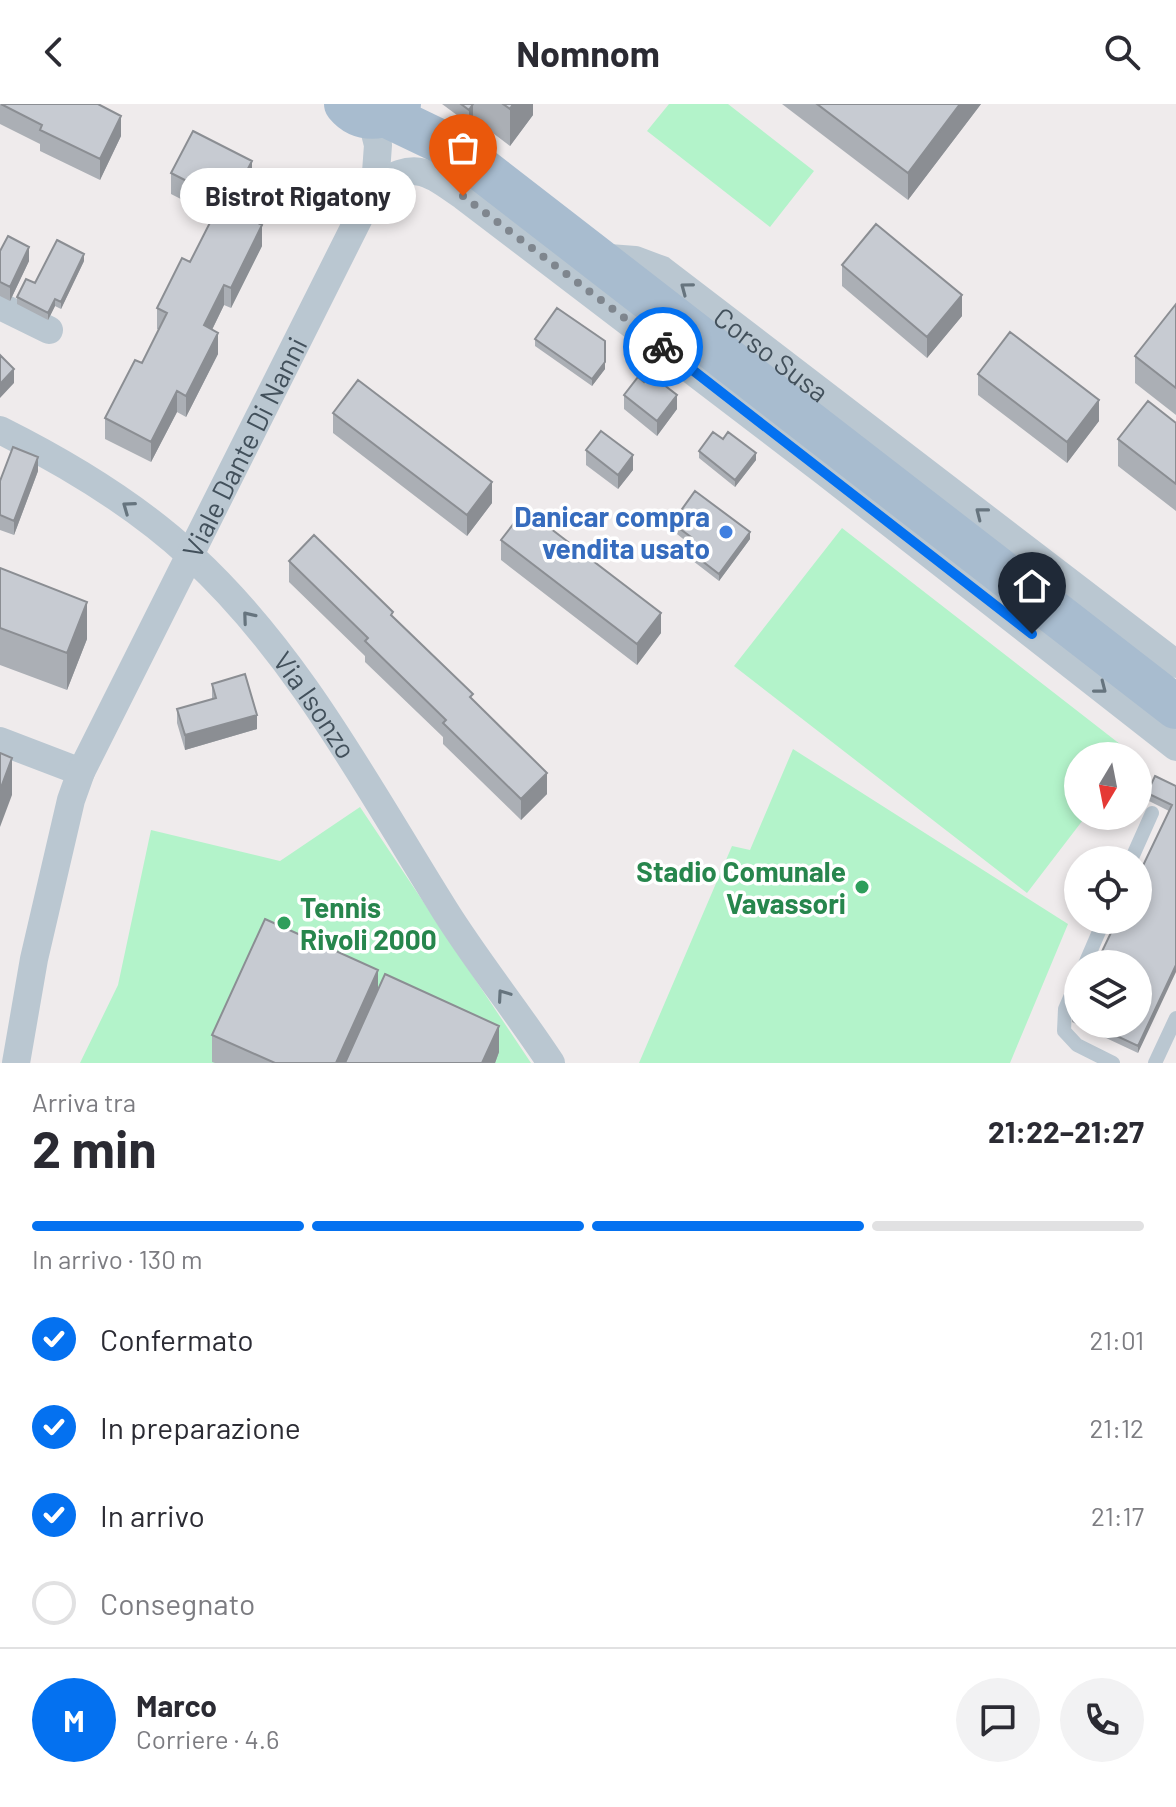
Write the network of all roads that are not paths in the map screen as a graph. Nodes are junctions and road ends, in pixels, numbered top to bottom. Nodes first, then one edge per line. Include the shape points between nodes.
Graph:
1 (384, 109) edge
2 (472, 183) junction
3 (375, 186) junction
4 (593, 256) junction
5 (0, 306) edge
6 (49, 330) dead end
7 (738, 387) junction
8 (0, 430) edge
9 (891, 465) junction
10 (190, 554) junction
11 (994, 565) junction
12 (1176, 664) edge
13 (1176, 707) edge
14 (0, 741) edge
15 (1176, 747) edge
16 (81, 772) junction
17 (1176, 1018) edge
18 (1070, 1038) edge
19 (548, 1062) edge
20 (16, 1063) edge
21 (1113, 1063) edge
22 (1155, 1063) edge

1 - 2 main road, Corso Susa via 445,142
1 - 3 street, Viale Dante Di Nanni
2 - 3 street, Corso Susa via 419,171 396,173
2 - 4 main road, Corso Susa
2 - 7 street, Corso Susa
3 - 10 street, Viale Dante Di Nanni
4 - 7 main road, Corso Susa
9 -> 4 street, Corso Susa via 662,270 635,260
5 - 6 street
7 - 9 main road, Corso Susa
7 - 11 street, Corso Susa
10 -> 8 street, Via Isonzo via 89,478
9 - 11 main road, Corso Susa
10 - 16 street, Viale Dante Di Nanni
19 -> 10 street, Via Isonzo via 288,666
11 - 12 street, Corso Susa
11 - 13 main road, Corso Susa
11 -> 15 street, Corso Susa
14 - 16 street
16 - 20 street, Viale Dante Di Nanni via 34,959
17 - 22 lane
18 - 21 lane

